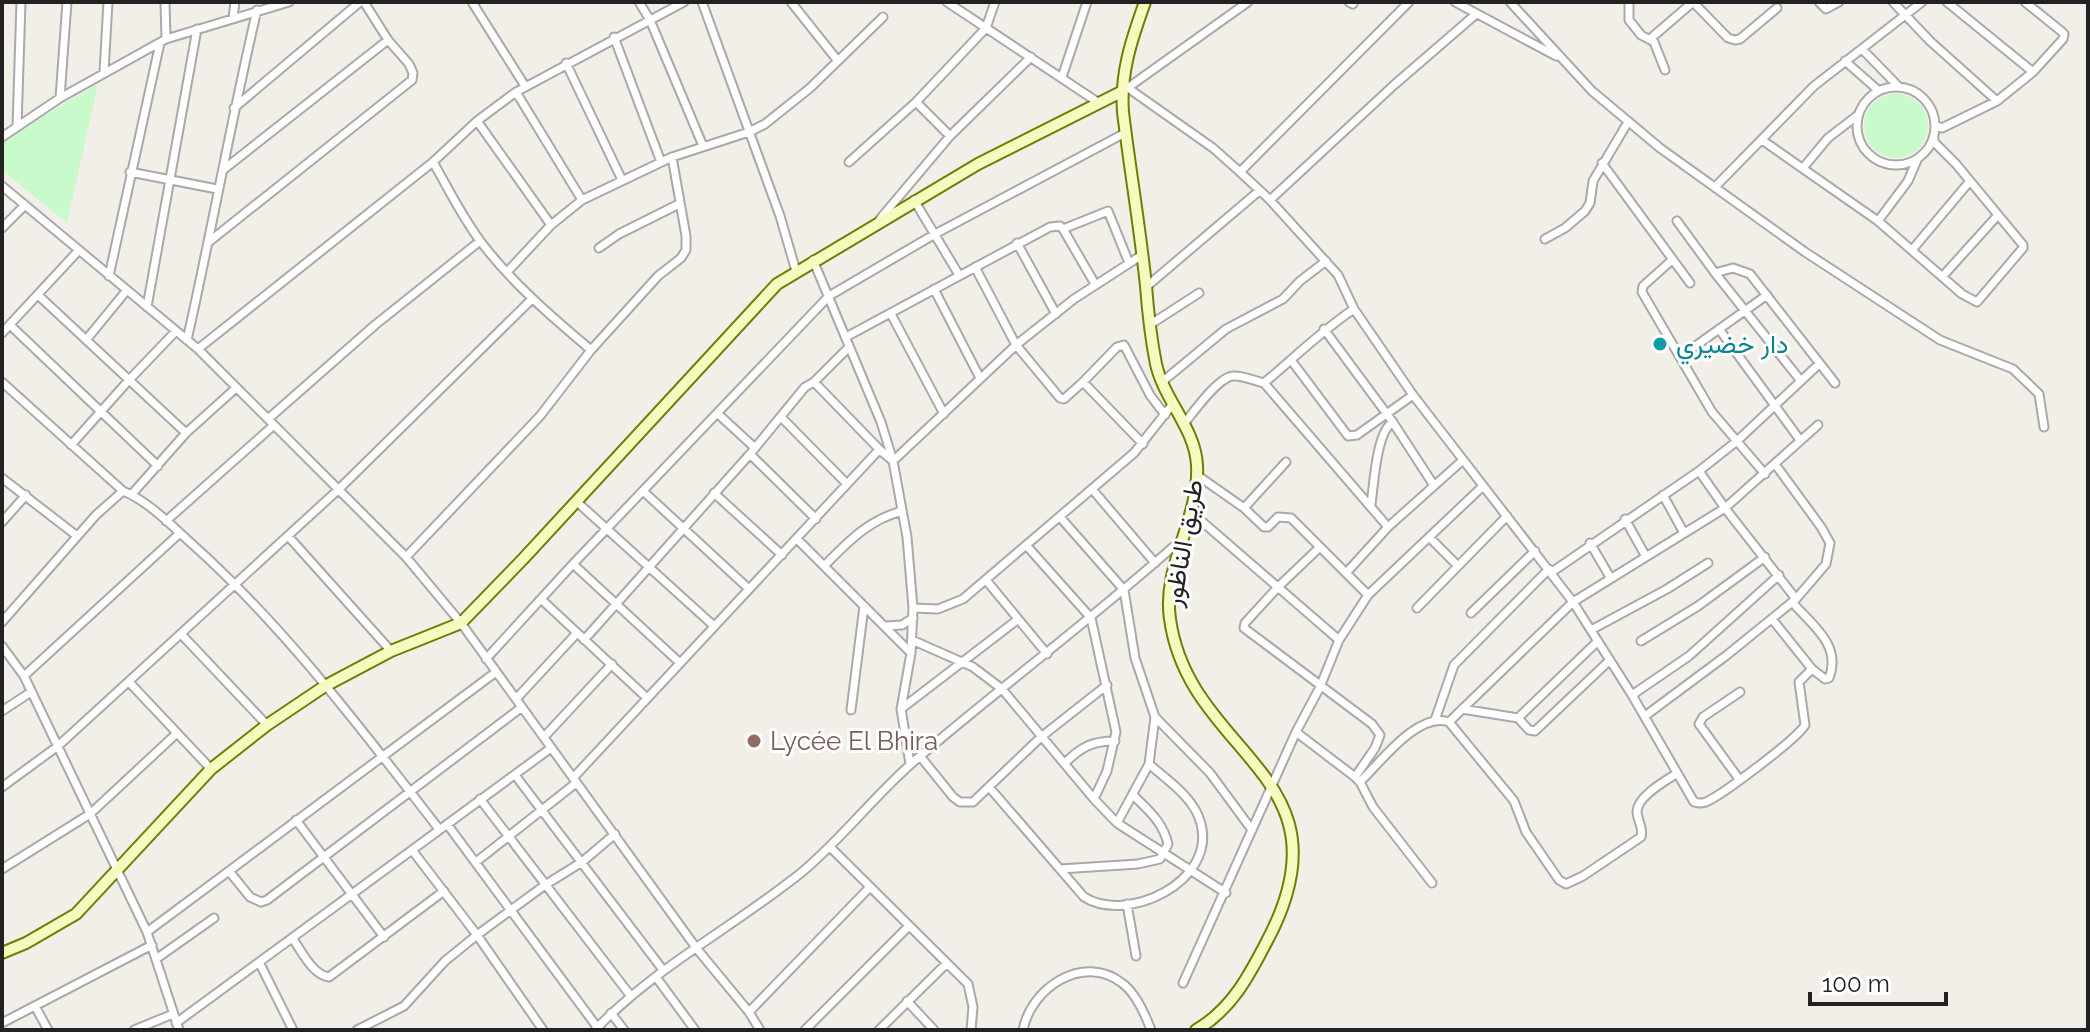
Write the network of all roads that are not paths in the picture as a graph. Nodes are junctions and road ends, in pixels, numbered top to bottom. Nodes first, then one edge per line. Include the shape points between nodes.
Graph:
1 (21, 2) edge
2 (67, 2) edge
3 (108, 2) edge
4 (165, 2) edge
5 (235, 2) edge
6 (289, 2) edge
7 (362, 2) edge
8 (472, 2) edge
9 (639, 2) edge
10 (684, 2) edge
11 (702, 2) edge
12 (791, 2) edge
13 (947, 2) edge
14 (995, 2) edge
15 (1087, 2) edge
16 (1145, 2) edge
17 (1248, 2) edge
18 (1409, 2) edge
19 (1455, 2) edge
20 (1510, 2) edge
21 (1629, 2) edge
22 (1693, 2) edge
23 (1819, 2) edge
24 (1839, 2) edge
25 (1893, 2) edge
26 (1922, 2) edge
27 (1947, 2) edge
28 (2025, 2) edge
29 (1777, 8) dead end
30 (257, 10) junction
31 (1475, 15) junction
32 (1903, 15) junction
33 (883, 17) dead end
34 (233, 18) junction
35 (650, 20) junction
36 (986, 28) junction
37 (197, 29) junction
38 (1533, 29) junction
39 (614, 37) junction
40 (1650, 39) junction
41 (388, 40) junction
42 (1524, 40) junction
43 (163, 41) junction
44 (1862, 49) junction
45 (1031, 57) junction
46 (1562, 59) junction
47 (838, 61) junction
48 (1845, 61) junction
49 (566, 63) junction
50 (1665, 70) dead end
51 (104, 72) junction
52 (2033, 72) junction
53 (1062, 77) junction
54 (525, 86) junction
55 (1899, 87) junction
56 (1125, 90) junction
57 (1879, 91) junction
58 (516, 92) junction
59 (60, 98) junction
60 (1997, 101) junction
61 (916, 102) junction
62 (1099, 103) junction
63 (234, 108) junction
64 (1858, 115) junction
65 (477, 121) junction
66 (1628, 122) junction
67 (1935, 125) junction
68 (17, 127) junction
69 (749, 132) junction
70 (1125, 133) junction
71 (950, 136) junction
72 (2, 137) edge
73 (1934, 138) junction
74 (1762, 140) junction
75 (703, 146) junction
76 (672, 157) junction
77 (1917, 160) junction
78 (433, 162) junction
79 (661, 162) junction
80 (849, 162) dead end
81 (1602, 163) junction
82 (1803, 168) junction
83 (222, 170) junction
84 (130, 172) junction
85 (1240, 172) junction
86 (622, 180) junction
87 (170, 181) junction
88 (1970, 181) junction
89 (2, 186) edge
90 (1715, 187) junction
91 (217, 189) junction
92 (1259, 191) junction
93 (582, 200) junction
94 (914, 200) junction
95 (1270, 200) junction
96 (679, 204) junction
97 (25, 205) junction
98 (1998, 215) junction
99 (1677, 221) dead end
100 (1878, 221) junction
101 (877, 223) junction
102 (551, 225) junction
103 (2, 228) edge
104 (1063, 229) junction
105 (935, 234) junction
106 (1545, 239) dead end
107 (210, 241) junction
108 (480, 241) junction
109 (1017, 243) junction
110 (599, 248) dead end
111 (79, 250) junction
112 (1912, 250) junction
113 (1142, 255) junction
114 (813, 260) junction
115 (1672, 260) junction
116 (1326, 261) junction
117 (1129, 263) junction
118 (975, 267) junction
119 (508, 271) junction
120 (796, 271) junction
121 (1715, 273) junction
122 (959, 275) junction
123 (109, 276) junction
124 (1942, 277) junction
125 (1690, 283) dead end
126 (1095, 284) junction
127 (1146, 287) junction
128 (934, 289) junction
129 (127, 290) junction
130 (1199, 293) dead end
131 (38, 295) junction
132 (1767, 295) junction
133 (829, 296) junction
134 (532, 299) junction
135 (147, 307) junction
136 (1354, 309) junction
137 (1746, 312) junction
138 (891, 314) junction
139 (1056, 314) junction
140 (1151, 324) junction
141 (10, 325) junction
142 (1324, 329) junction
143 (1719, 329) junction
144 (176, 331) junction
145 (2, 333) edge
146 (846, 337) junction
147 (86, 340) junction
148 (187, 340) junction
149 (1016, 345) junction
150 (849, 347) junction
151 (198, 349) junction
152 (591, 350) junction
153 (1680, 357) junction
154 (1291, 360) junction
155 (1819, 364) junction
156 (980, 378) junction
157 (129, 380) junction
158 (1801, 381) junction
159 (2, 382) edge
160 (814, 382) junction
161 (1083, 382) junction
162 (1162, 382) junction
163 (1264, 383) junction
164 (1835, 383) dead end
165 (236, 388) junction
166 (1413, 395) junction
167 (1172, 405) junction
168 (1776, 406) junction
169 (101, 411) junction
170 (717, 413) junction
171 (944, 414) junction
172 (1388, 414) junction
173 (1165, 415) junction
174 (781, 417) junction
175 (271, 422) junction
176 (1393, 422) junction
177 (1183, 425) junction
178 (1818, 425) dead end
179 (2044, 427) dead end
180 (186, 433) junction
181 (1800, 440) junction
182 (1737, 441) junction
183 (1143, 444) junction
184 (71, 445) junction
185 (880, 450) junction
186 (752, 451) junction
187 (1463, 460) junction
188 (893, 461) junction
189 (1286, 462) dead end
190 (1775, 464) junction
191 (158, 466) junction
192 (1699, 471) junction
193 (1765, 474) junction
194 (1197, 475) junction
195 (2, 478) edge
196 (847, 484) junction
197 (1433, 484) junction
198 (1483, 486) junction
199 (339, 489) junction
200 (1092, 489) junction
201 (643, 491) junction
202 (128, 493) junction
203 (714, 493) junction
204 (26, 495) junction
205 (1663, 495) junction
206 (576, 501) junction
207 (1371, 504) junction
208 (1244, 508) junction
209 (1725, 508) junction
210 (902, 511) junction
211 (1191, 512) junction
212 (1507, 516) junction
213 (1060, 517) junction
214 (816, 519) junction
215 (1625, 519) junction
216 (166, 521) junction
217 (2, 522) edge
218 (683, 527) junction
219 (1388, 527) junction
220 (606, 529) junction
221 (180, 533) junction
222 (1684, 533) junction
223 (77, 536) junction
224 (288, 536) junction
225 (1429, 537) junction
226 (797, 539) junction
227 (1182, 539) junction
228 (1590, 543) junction
229 (1026, 545) junction
230 (1320, 547) junction
231 (1535, 551) junction
232 (782, 555) junction
233 (1645, 555) junction
234 (406, 557) junction
235 (1765, 557) junction
236 (1155, 563) junction
237 (1708, 563) dead end
238 (573, 564) junction
239 (824, 566) junction
240 (1458, 566) junction
241 (651, 567) junction
242 (1550, 570) junction
243 (1347, 572) junction
244 (1779, 575) junction
245 (1610, 577) junction
246 (986, 580) junction
247 (237, 584) junction
248 (1278, 587) junction
249 (749, 589) junction
250 (1124, 590) junction
251 (1368, 595) junction
252 (542, 600) junction
253 (1794, 600) junction
254 (1573, 602) junction
255 (618, 605) junction
256 (864, 606) junction
257 (913, 608) junction
258 (1417, 608) dead end
259 (1471, 613) dead end
260 (913, 618) junction
261 (1091, 618) junction
262 (1772, 619) junction
263 (1017, 620) junction
264 (2, 622) edge
265 (461, 623) junction
266 (714, 626) junction
267 (885, 626) junction
268 (1591, 630) junction
269 (577, 633) junction
270 (181, 634) junction
271 (584, 640) junction
272 (912, 640) junction
273 (1339, 640) junction
274 (1598, 641) junction
275 (1641, 641) dead end
276 (2, 646) edge
277 (391, 651) junction
278 (911, 653) junction
279 (1047, 654) junction
280 (486, 659) junction
281 (1610, 660) junction
282 (962, 662) junction
283 (680, 663) junction
284 (612, 664) junction
285 (1812, 669) junction
286 (496, 672) junction
287 (24, 676) junction
288 (129, 682) junction
289 (1107, 685) junction
290 (325, 686) junction
291 (1320, 687) junction
292 (1002, 689) junction
293 (31, 692) junction
294 (1740, 692) dead end
295 (1632, 695) junction
296 (647, 698) junction
297 (516, 699) junction
298 (522, 707) junction
299 (901, 709) junction
300 (1462, 709) junction
301 (851, 710) dead end
302 (2, 711) edge
303 (1645, 716) junction
304 (1155, 717) junction
305 (1518, 718) junction
306 (1435, 720) junction
307 (1449, 722) junction
308 (267, 725) junction
309 (1296, 732) junction
310 (176, 734) junction
311 (544, 737) junction
312 (1041, 737) junction
313 (1115, 741) junction
314 (58, 746) junction
315 (551, 748) junction
316 (381, 756) junction
317 (920, 756) junction
318 (1065, 763) junction
319 (910, 764) junction
320 (1149, 764) junction
321 (211, 769) junction
322 (1676, 774) junction
323 (515, 775) junction
324 (1358, 779) junction
325 (1739, 779) junction
326 (574, 780) junction
327 (1272, 785) junction
328 (2, 787) edge
329 (989, 787) junction
330 (410, 791) junction
331 (1133, 795) junction
332 (480, 799) junction
333 (1094, 799) junction
334 (541, 809) junction
335 (90, 814) junction
336 (296, 820) junction
337 (1117, 823) junction
338 (447, 824) junction
339 (439, 829) junction
340 (1252, 830) junction
341 (615, 834) junction
342 (508, 835) junction
343 (830, 847) junction
344 (412, 850) junction
345 (1165, 853) junction
346 (325, 858) junction
347 (476, 862) junction
348 (582, 862) junction
349 (117, 868) junction
350 (2, 869) edge
351 (1060, 869) junction
352 (1192, 870) junction
353 (229, 871) junction
354 (1432, 883) dead end
355 (545, 885) junction
356 (869, 888) junction
357 (444, 891) junction
358 (1226, 893) junction
359 (352, 894) junction
360 (1127, 904) junction
361 (511, 910) junction
362 (214, 918) dead end
363 (909, 926) junction
364 (147, 932) junction
365 (477, 935) junction
366 (384, 937) junction
367 (293, 939) junction
368 (152, 945) junction
369 (697, 949) junction
370 (2, 953) edge
371 (1136, 956) dead end
372 (156, 959) junction
373 (260, 964) junction
374 (946, 964) junction
375 (663, 970) junction
376 (656, 977) junction
377 (1183, 983) dead end
378 (630, 995) junction
379 (907, 1001) junction
380 (35, 1006) junction
381 (749, 1012) junction
382 (611, 1013) junction
383 (173, 1014) junction
384 (2, 1023) edge
385 (178, 1026) edge
386 (596, 1028) edge
387 (48, 1030) edge
388 (134, 1030) edge
389 (293, 1030) edge
390 (357, 1030) edge
391 (543, 1030) edge
392 (624, 1030) edge
393 (695, 1030) edge
394 (760, 1030) edge
395 (805, 1030) edge
396 (879, 1030) edge
397 (934, 1030) edge
398 (971, 1030) edge
399 (1023, 1030) edge
400 (1151, 1030) edge
401 (1196, 1030) edge

1 - 68 street
2 - 59 street
3 - 51 street
4 - 43 street
5 - 34 street
6 - 30 street
7 - 41 street
7 - 63 street
8 - 54 street
9 - 35 street
10 - 35 street
11 - 69 street
12 - 47 street
13 - 36 street
14 - 36 street
15 - 53 street
16 - 56 street, طريق الناظور via 1125,67
17 - 56 street
18 - 85 street
19 - 31 street
20 - 38 street
21 - 40 street via 1632,27
22 - 29 street via 1735,40
22 - 40 street
23 - 24 street via 1826,9
25 - 32 street
26 - 32 street
27 - 52 street
28 - 52 street via 2064,34
30 - 34 street
30 - 63 street
31 - 42 street
31 - 95 street
32 - 44 street
32 - 60 street
33 - 47 street
34 - 37 street
35 - 39 street
35 - 75 street
36 - 45 street
36 - 61 street
37 - 43 street
37 - 87 street
38 - 42 street
38 - 46 street
39 - 49 street
39 - 79 street
40 - 50 street
41 - 83 street
41 - 107 street via 409,64 412,80
42 - 46 street
43 - 51 street
43 - 84 street
44 - 48 street
44 - 55 street
45 - 53 street
45 - 71 street
46 - 66 street
47 - 69 street via 788,107
48 - 57 street
48 - 74 street
49 - 54 street
49 - 86 street
51 - 59 street
52 - 60 street
53 - 62 street
54 - 58 street
55 - 57 street
55 - 67 street via 1928,103
56 - 62 street
56 - 70 street, طريق الناظور
56 - 85 street
57 - 64 street
58 - 65 street
58 - 93 street
59 - 68 street
60 - 67 street via 1942,128
61 - 71 street
61 - 80 street
62 - 94 street
63 - 83 street
64 - 77 street via 1859,142 1877,162 1891,166
64 - 82 street via 1834,132
65 - 78 street
65 - 102 street
66 - 81 street
66 - 90 street
67 - 73 street
68 - 72 street
69 - 75 street
69 - 120 street
70 - 105 street
70 - 113 street, طريق الناظور
71 - 101 street
73 - 77 street
73 - 88 street
74 - 82 street
74 - 90 street
75 - 76 street
76 - 79 street
76 - 96 street
77 - 100 street
78 - 108 street
78 - 151 street
79 - 86 street
81 - 106 street via 1585,211
81 - 115 street
82 - 100 street
83 - 91 street
84 - 87 street
84 - 123 street
85 - 92 street
86 - 93 street
87 - 91 street
87 - 135 street
88 - 98 street
88 - 112 street
89 - 97 street
90 - 179 street via 1940,340 2013,369 2039,394
91 - 107 street
92 - 95 street
92 - 127 street
93 - 102 street
94 - 101 street
94 - 105 street
95 - 116 street
96 - 110 street
96 - 152 street via 686,250
97 - 103 street
97 - 111 street
98 - 124 street
98 - 124 street via 2023,248 1981,300 1968,298
99 - 121 street
100 - 112 street
101 - 114 street
102 - 119 street
104 - 109 street via 1050,227
104 - 117 street via 1108,211
104 - 126 street
105 - 122 street
105 - 133 street
107 - 148 street
108 - 119 street
108 - 175 street via 363,334
109 - 118 street
109 - 139 street
111 - 123 street
111 - 131 street
112 - 124 street
113 - 117 street
113 - 127 street, طريق الناظور
114 - 120 street
114 - 133 street
115 - 125 street
115 - 153 street via 1642,292
116 - 136 street
116 - 162 street via 1283,299 1226,329
117 - 126 street
118 - 122 street
118 - 149 street
119 - 134 street
120 - 206 street via 770,290
121 - 132 street via 1745,270
121 - 137 street
122 - 128 street
123 - 129 street
126 - 139 street
127 - 140 street, طريق الناظور
128 - 138 street
128 - 156 street
129 - 135 street
129 - 147 street
130 - 140 street
131 - 141 street
131 - 147 street
132 - 137 street
132 - 155 street
133 - 146 street
133 - 170 street
134 - 152 street
134 - 199 street
135 - 144 street
136 - 142 street
136 - 166 street
137 - 143 street
137 - 158 street
138 - 146 street
138 - 171 street
139 - 149 street
140 - 162 street, طريق الناظور
141 - 145 street
141 - 169 street
142 - 154 street
142 - 172 street
143 - 153 street
143 - 168 street
144 - 148 street
144 - 157 street
146 - 150 street
147 - 157 street
148 - 151 street
149 - 156 street
149 - 161 street via 1062,399
150 - 160 street
150 - 188 street
151 - 165 street
152 - 234 street via 540,416
153 - 182 street via 1712,412
154 - 163 street
154 - 172 street via 1346,435 1354,436
155 - 158 street
155 - 164 street
156 - 171 street
157 - 169 street
157 - 180 street
158 - 168 street
159 - 184 street
160 - 174 street
160 - 185 street
161 - 173 street via 1124,345
161 - 183 street
162 - 167 street, طريق الناظور
163 - 177 street via 1226,378
163 - 207 street
165 - 175 street
165 - 180 street
166 - 172 street
166 - 187 street
167 - 173 street
167 - 177 street, طريق الناظور
168 - 181 street
168 - 182 street
169 - 184 street
169 - 191 street
170 - 186 street
170 - 201 street
171 - 188 street
172 - 176 street
173 - 183 street
174 - 186 street
174 - 196 street
175 - 199 street
175 - 216 street
176 - 197 street
176 - 207 street via 1382,437
177 - 194 street, طريق الناظور
178 - 181 street
180 - 191 street
181 - 190 street
182 - 192 street
182 - 193 street
183 - 200 street
184 - 202 street
185 - 188 street
185 - 196 street
186 - 203 street
186 - 214 street
187 - 197 street
187 - 198 street
188 - 210 street
189 - 208 street
190 - 193 street
190 - 253 street via 1830,543 1826,564
191 - 202 street
192 - 205 street
192 - 209 street
193 - 209 street
194 - 208 street
194 - 211 street, طريق الناظور
195 - 204 street
196 - 214 street
197 - 219 street
198 - 212 street
198 - 225 street
199 - 224 street
199 - 234 street
200 - 213 street
200 - 236 street
201 - 218 street
201 - 220 street
202 - 216 street
202 - 223 street
203 - 218 street
203 - 232 street
204 - 217 street
204 - 223 street
205 - 215 street
205 - 222 street
206 - 220 street
206 - 265 street
207 - 219 street
208 - 230 street via 1264,527 1288,517
209 - 222 street
209 - 235 street
210 - 239 street via 864,527
210 - 257 street
211 - 227 street, طريق الناظور
211 - 248 street
212 - 231 street
212 - 240 street
213 - 229 street
213 - 250 street
214 - 226 street
215 - 228 street
215 - 233 street
216 - 221 street
218 - 241 street
218 - 249 street
219 - 243 street
220 - 238 street
220 - 241 street
221 - 247 street
221 - 287 street
222 - 233 street
223 - 264 street
224 - 247 street
224 - 277 street
225 - 240 street
225 - 251 street
226 - 232 street
226 - 239 street
227 - 236 street
227 - 327 street, طريق الناظور via 1168,598 1184,670 1204,705
228 - 242 street
228 - 245 street
229 - 246 street
229 - 261 street
230 - 243 street
230 - 248 street
231 - 242 street
231 - 259 street
232 - 249 street
233 - 245 street
234 - 265 street
235 - 244 street
235 - 275 street
236 - 250 street
237 - 268 street
238 - 252 street
238 - 255 street
239 - 256 street
240 - 258 street
241 - 255 street
241 - 266 street
242 - 254 street
242 - 306 street via 1454,665
243 - 251 street
244 - 253 street
244 - 295 street via 1689,656
245 - 254 street
246 - 257 street via 955,604
246 - 263 street
247 - 270 street
247 - 290 street
248 - 273 street
248 - 291 street via 1244,628
249 - 266 street
250 - 261 street
250 - 304 street via 1137,666
251 - 273 street
252 - 269 street
252 - 280 street
253 - 262 street
253 - 285 street via 1830,648 1829,678
254 - 268 street
254 - 300 street
255 - 271 street
255 - 283 street
256 - 267 street
256 - 301 street
257 - 260 street
260 - 267 street
260 - 272 street
261 - 279 street
261 - 289 street
262 - 285 street
262 - 303 street
263 - 279 street
263 - 282 street
265 - 277 street
265 - 280 street
266 - 283 street
267 - 278 street
268 - 274 street
269 - 271 street
269 - 297 street
270 - 288 street
270 - 308 street
271 - 284 street
272 - 278 street
272 - 282 street
273 - 291 street
274 - 281 street
274 - 305 street
276 - 287 street
277 - 290 street
278 - 299 street
279 - 292 street
280 - 286 street
281 - 295 street
281 - 305 street via 1535,731
282 - 292 street
282 - 299 street
283 - 296 street
284 - 296 street
284 - 311 street
285 - 325 street via 1798,685 1803,730
286 - 297 street
286 - 316 street
287 - 293 street
288 - 310 street
288 - 314 street
289 - 312 street
289 - 313 street
290 - 308 street
290 - 316 street
291 - 309 street
291 - 324 street via 1379,730 1379,741
292 - 312 street
292 - 317 street
293 - 302 street
293 - 314 street
294 - 325 street via 1699,724
295 - 303 street
296 - 326 street
297 - 298 street
298 - 311 street
298 - 330 street
299 - 319 street
300 - 305 street
300 - 307 street
303 - 322 street
304 - 320 street
304 - 340 street via 1210,773
306 - 307 street
306 - 324 street via 1407,735
307 - 322 street via 1509,794 1526,832 1566,884 1641,837 1639,805
308 - 321 street
309 - 324 street
309 - 327 street
310 - 321 street
310 - 335 street
311 - 315 street
312 - 318 street
312 - 329 street
313 - 318 street via 1084,745
313 - 333 street
314 - 328 street
314 - 335 street
315 - 323 street
315 - 326 street
316 - 330 street
316 - 336 street
317 - 319 street
317 - 329 street via 960,802 973,802
318 - 333 street
319 - 343 street
320 - 331 street
320 - 352 street via 1190,800 1201,822 1202,842
321 - 349 street
322 - 325 street via 1698,803
323 - 332 street
323 - 334 street
324 - 354 street via 1373,807
326 - 334 street
326 - 341 street
327 - 340 street
327 - 401 street, طريق الناظور via 1293,838 1289,888 1245,982 1226,1007
329 - 351 street
330 - 339 street
330 - 346 street
331 - 337 street
331 - 345 street via 1166,833
332 - 338 street
332 - 342 street
333 - 337 street
334 - 342 street
334 - 348 street
335 - 349 street
335 - 350 street
336 - 346 street
336 - 353 street
337 - 345 street
338 - 339 street
338 - 347 street
339 - 344 street
340 - 358 street
341 - 348 street
341 - 369 street
342 - 347 street
342 - 355 street
343 - 356 street
343 - 369 street
344 - 357 street
344 - 359 street
345 - 351 street via 1138,864
345 - 352 street
346 - 353 street via 261,902 250,897
346 - 359 street
347 - 361 street
348 - 355 street
348 - 375 street
349 - 364 street
349 - 370 street via 76,914
351 - 360 street via 1093,903
352 - 358 street
352 - 360 street via 1166,893
353 - 364 street
355 - 361 street
355 - 378 street
356 - 363 street
356 - 381 street
357 - 365 street
357 - 366 street
358 - 377 street
359 - 366 street
359 - 367 street
360 - 371 street
361 - 365 street
361 - 386 street
362 - 372 street
363 - 374 street
363 - 395 street
364 - 368 street
365 - 390 street via 404,1006
365 - 391 street
366 - 367 street via 326,978
367 - 373 street
368 - 372 street
368 - 380 street
369 - 375 street
369 - 381 street
372 - 383 street
373 - 385 street
373 - 389 street
374 - 379 street
374 - 398 street via 968,984
375 - 376 street
376 - 378 street
376 - 393 street
378 - 382 street
379 - 396 street
379 - 397 street
380 - 384 street
380 - 387 street
381 - 394 street
382 - 386 street
382 - 392 street
383 - 385 street
383 - 388 street
399 - 400 street via 1032,1005 1052,984 1080,972 1100,973 1125,985

